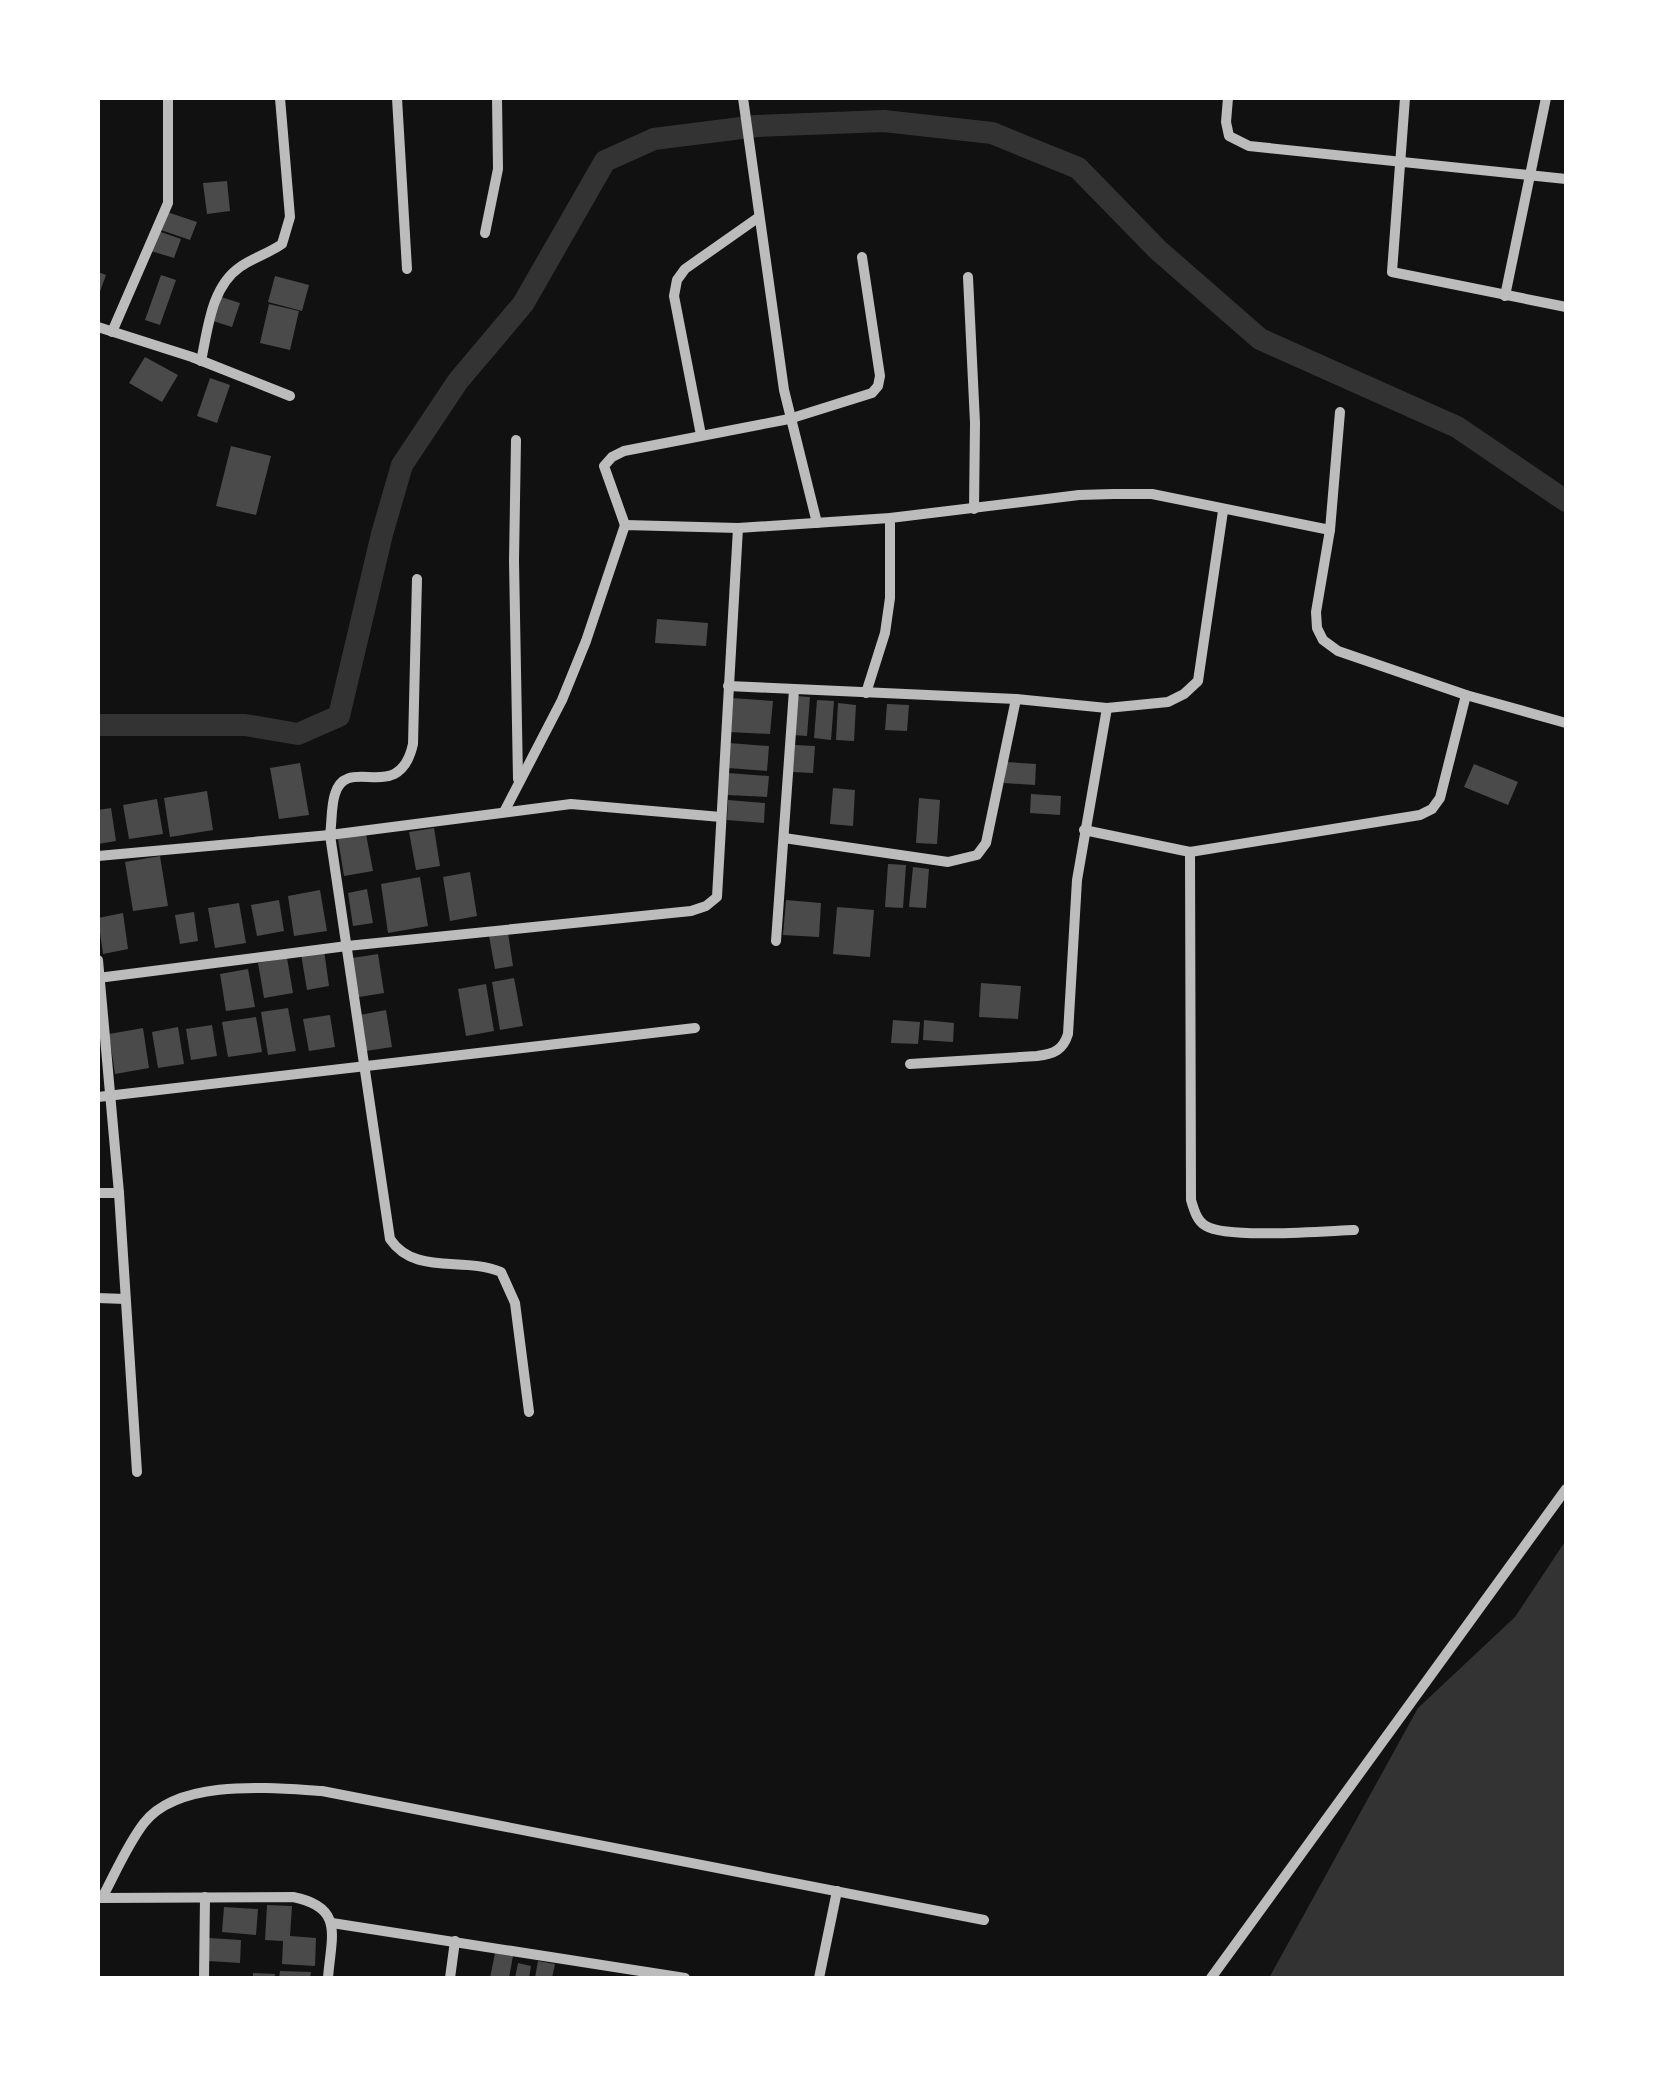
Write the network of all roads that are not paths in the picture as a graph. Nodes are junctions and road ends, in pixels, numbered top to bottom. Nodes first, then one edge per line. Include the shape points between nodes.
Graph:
1 (168, 98) edge
2 (280, 98) edge
3 (397, 98) edge
4 (497, 98) edge
5 (742, 98) edge
6 (1228, 98) edge
7 (1405, 98) edge
8 (1546, 98) edge
9 (1400, 160) junction
10 (1530, 175) junction
11 (1566, 179) edge
12 (759, 216) junction
13 (486, 234) dead end
14 (862, 257) dead end
15 (406, 269) dead end
16 (968, 277) dead end
17 (1505, 296) junction
18 (1566, 307) edge
19 (98, 327) edge
20 (112, 332) junction
21 (201, 361) junction
22 (290, 396) dead end
23 (1340, 412) dead end
24 (790, 420) junction
25 (701, 435) junction
26 (516, 440) dead end
27 (974, 509) junction
28 (1223, 511) junction
29 (890, 518) junction
30 (817, 522) junction
31 (625, 525) junction
32 (738, 528) junction
33 (1330, 530) junction
34 (417, 579) dead end
35 (728, 686) junction
36 (794, 690) junction
37 (866, 693) junction
38 (1466, 695) junction
39 (1016, 699) junction
40 (1107, 708) junction
41 (1566, 723) edge
42 (518, 784) junction
43 (504, 812) junction
44 (721, 817) junction
45 (1084, 830) junction
46 (330, 835) junction
47 (784, 838) junction
48 (1190, 852) junction
49 (98, 856) edge
50 (776, 940) dead end
51 (347, 946) junction
52 (98, 960) edge
53 (98, 978) edge
54 (695, 1028) dead end
55 (910, 1064) dead end
56 (362, 1067) junction
57 (103, 1096) edge
58 (119, 1193) junction
59 (98, 1194) edge
60 (1354, 1230) dead end
61 (98, 1298) edge
62 (125, 1299) junction
63 (528, 1412) dead end
64 (137, 1472) dead end
65 (1566, 1489) edge
66 (837, 1892) junction
67 (205, 1897) junction
68 (100, 1898) edge
69 (984, 1920) dead end
70 (332, 1923) junction
71 (455, 1941) junction
72 (204, 1978) edge
73 (328, 1978) edge
74 (450, 1978) edge
75 (685, 1978) edge
76 (819, 1978) edge
77 (1211, 1978) edge

1 - 20 street via 168,204
2 - 21 street via 290,217 282,244 226,280
3 - 15 street
4 - 13 street via 498,169
5 - 12 street
6 - 9 street via 1229,136 1250,146
7 - 9 street
8 - 10 street
9 - 10 street
9 - 17 street via 1392,272
10 - 11 street
10 - 17 street
12 - 24 street
12 - 25 street via 676,280
14 - 24 street via 878,386 864,398
16 - 27 street
17 - 18 street
19 - 20 street
20 - 21 street
21 - 22 street
23 - 33 street
24 - 25 street
24 - 30 street
25 - 31 street via 624,451 604,466
26 - 42 street
27 - 28 street via 1078,494 1152,494
27 - 29 street
28 - 33 street
28 - 40 street via 1198,681 1168,702
29 - 30 street
29 - 37 street via 890,598
30 - 32 street
31 - 32 street
31 - 42 street via 562,700
32 - 35 street
33 - 38 street via 1316,612 1324,640 1338,651
34 - 46 street via 409,760 391,776 340,784
35 - 36 street
35 - 44 street
36 - 37 street
36 - 47 street
37 - 39 street
38 - 41 street
38 - 48 street via 1432,810
39 - 40 street
39 - 47 street via 986,842 976,854 948,862
40 - 45 street
42 - 43 street
43 - 44 street via 586,804
43 - 46 street
44 - 51 street via 717,897 706,906
45 - 48 street
45 - 55 street via 1064,1047 1037,1056
46 - 49 street
46 - 51 street
47 - 50 street
48 - 60 street via 1196,1214 1210,1229 1226,1232
51 - 53 street
51 - 56 street
52 - 53 street
53 - 57 street
54 - 56 street
56 - 57 street
56 - 63 street via 390,1239 412,1260 501,1272 515,1304
57 - 58 street
58 - 59 street
58 - 62 street
61 - 62 street
62 - 64 street
65 - 77 street
66 - 68 street via 322,1791 264,1787 180,1798 146,1821
66 - 69 street
66 - 76 street
67 - 68 street
67 - 70 street via 314,1901
67 - 72 street
70 - 71 street
70 - 73 street
71 - 74 street
71 - 75 street

